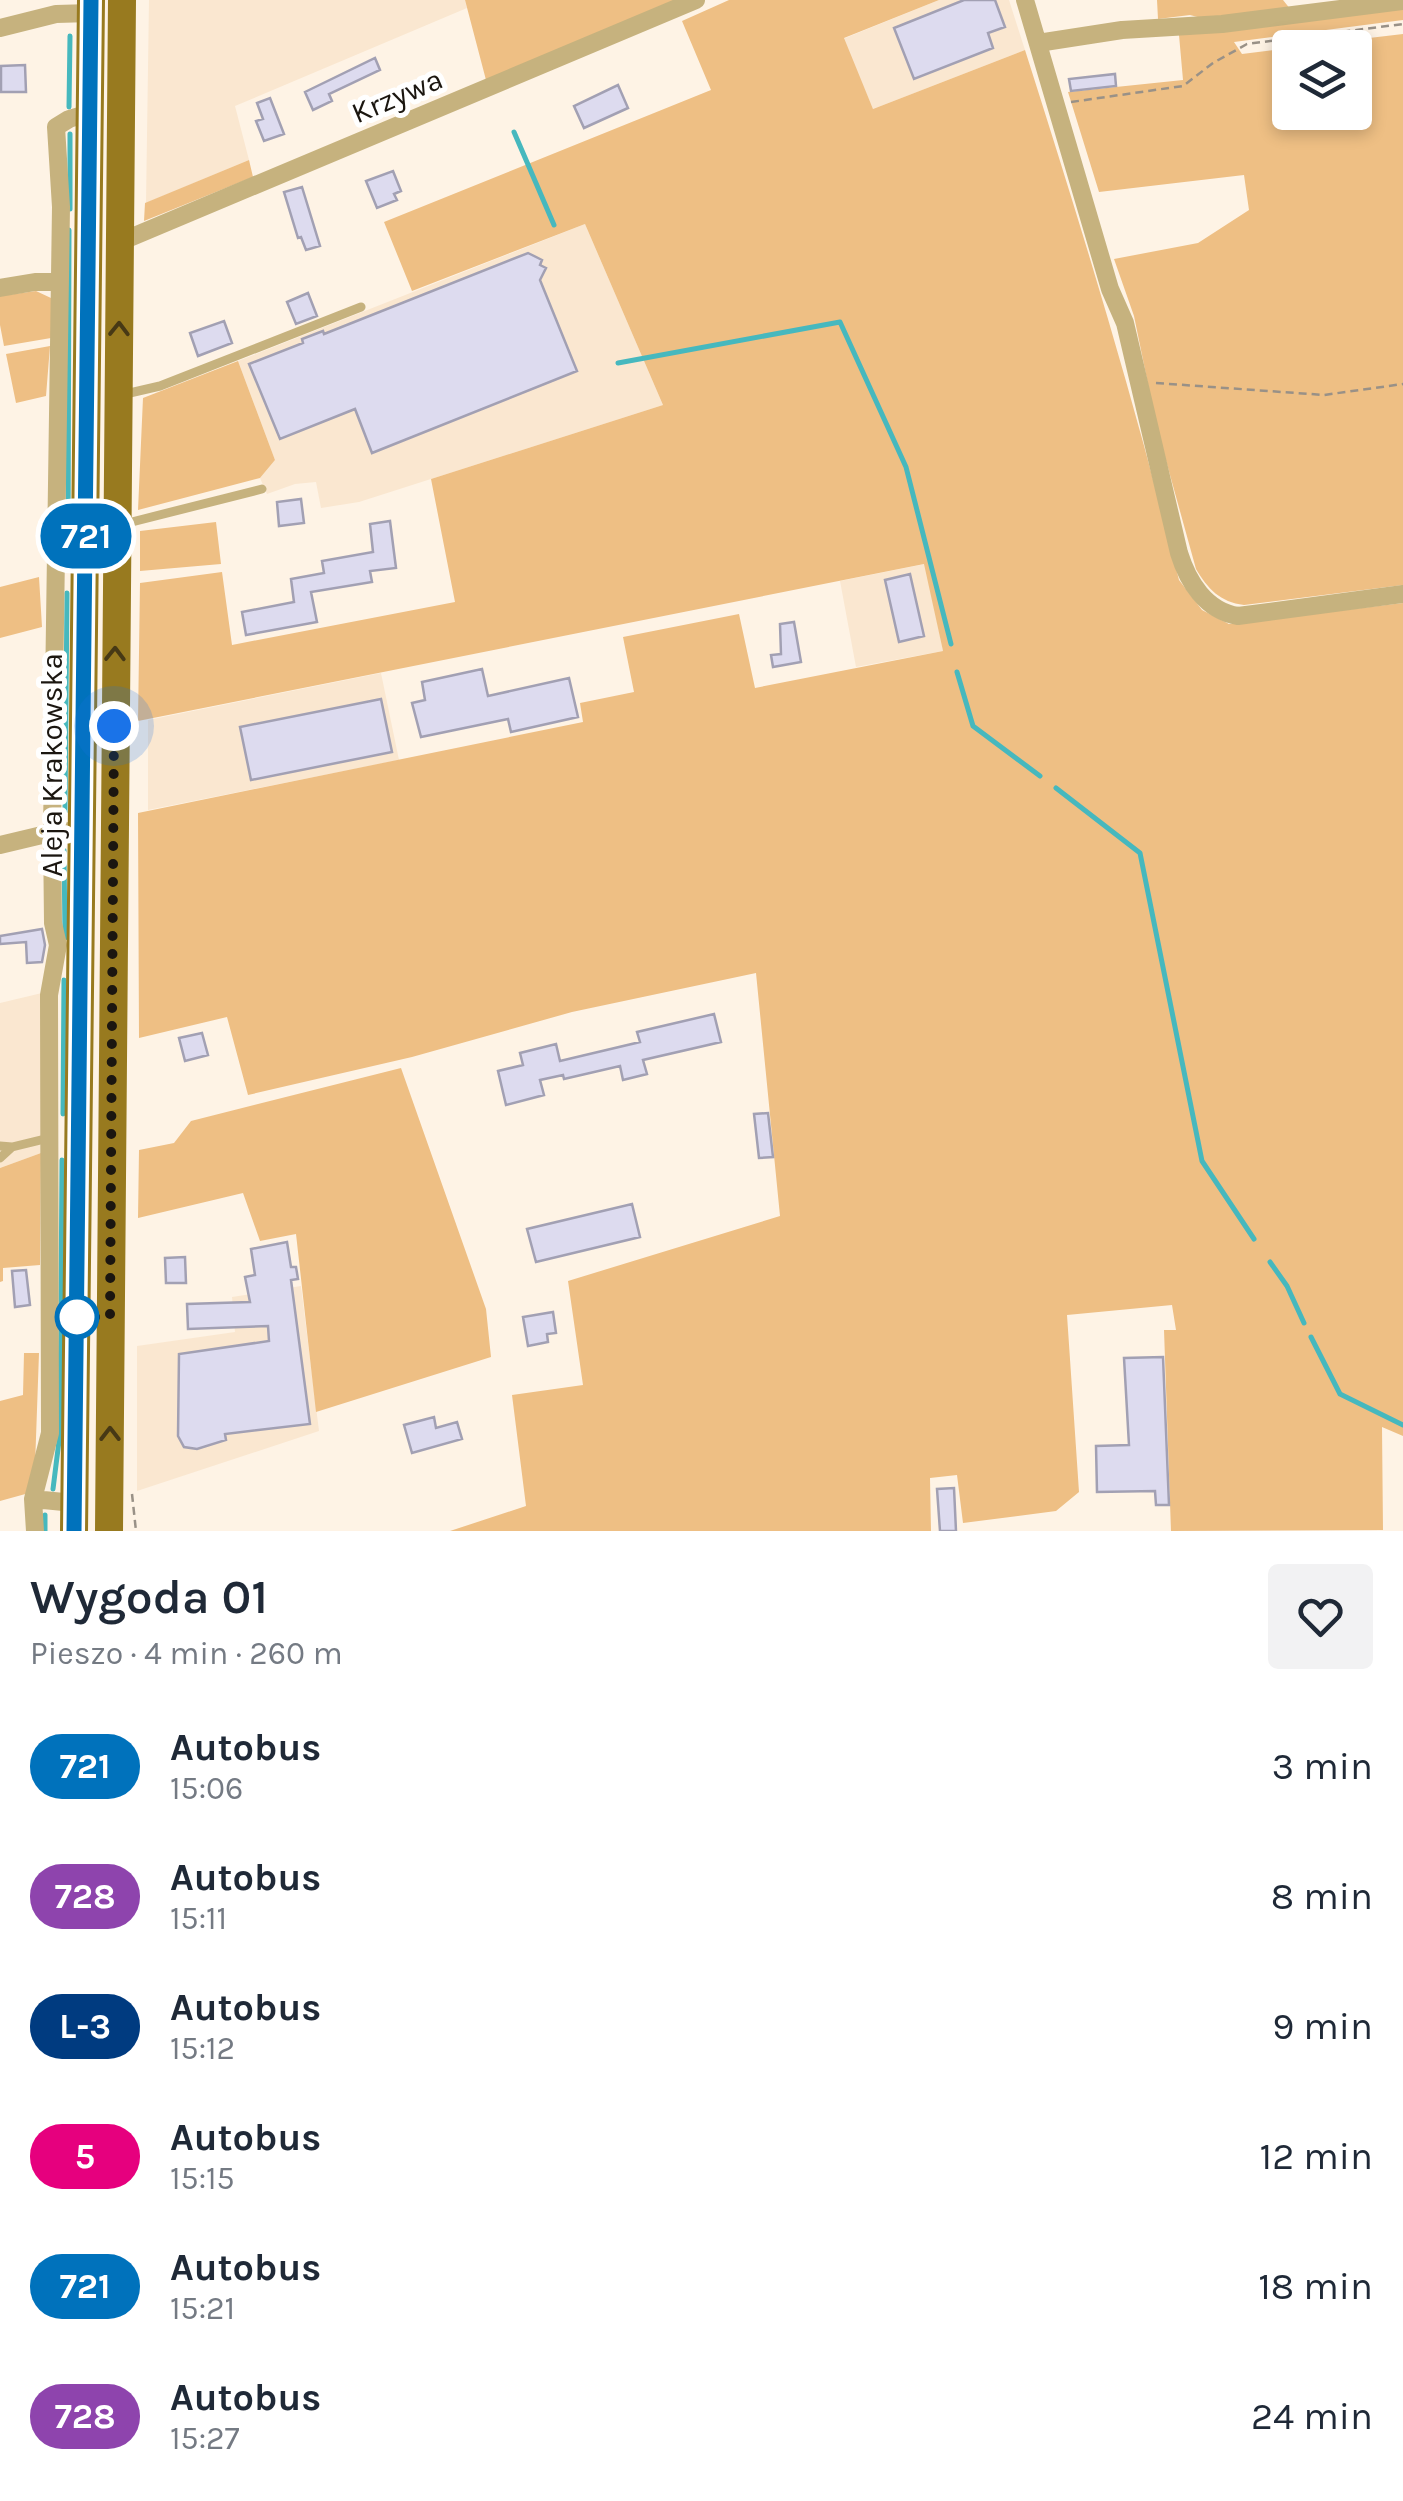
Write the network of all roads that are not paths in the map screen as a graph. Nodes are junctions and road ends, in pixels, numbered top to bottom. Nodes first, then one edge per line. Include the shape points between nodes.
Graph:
1 (122, 0) edge
2 (696, 0) edge
3 (1025, 0) edge
4 (1403, 1) edge
5 (91, 6) edge
6 (0, 28) edge
7 (1038, 43) junction
8 (89, 113) junction
9 (120, 242) junction
10 (59, 282) junction
11 (0, 288) edge
12 (362, 307) dead end
13 (118, 395) junction
14 (262, 489) dead end
15 (117, 526) junction
16 (86, 577) junction
17 (54, 579) junction
18 (1403, 594) edge
19 (84, 828) junction
20 (52, 831) junction
21 (0, 845) edge
22 (69, 964) junction
23 (49, 1138) junction
24 (0, 1146) edge
25 (12, 1147) junction
26 (0, 1158) edge
27 (33, 1499) junction
28 (74, 1517) edge
29 (35, 1531) edge
30 (110, 1531) edge

1 - 9 main road, Aleja Krakowska
2 - 9 street, Krzywa
3 - 7 street
4 - 7 street
5 - 6 street
5 - 8 main road, Aleja Krakowska
7 - 18 street via 1126,324 1185,572 1214,608 1238,616
8 - 10 street via 56,127
8 - 16 main road, Aleja Krakowska
13 -> 9 main road, Aleja Krakowska
10 - 11 street
10 - 17 street
12 - 13 lane via 160,386
13 - 15 main road, Aleja Krakowska
14 - 15 lane
30 -> 15 main road, Aleja Krakowska
16 - 17 street
16 - 19 main road, Aleja Krakowska
17 - 20 street
19 - 20 street
19 - 22 main road, Aleja Krakowska
20 - 21 street
20 - 22 street
22 - 23 street via 49,995
22 - 28 main road, Aleja Krakowska
23 - 25 lane
23 - 27 street via 50,1433
24 - 25 lane
25 - 26 lane
27 - 28 street
27 - 29 street

